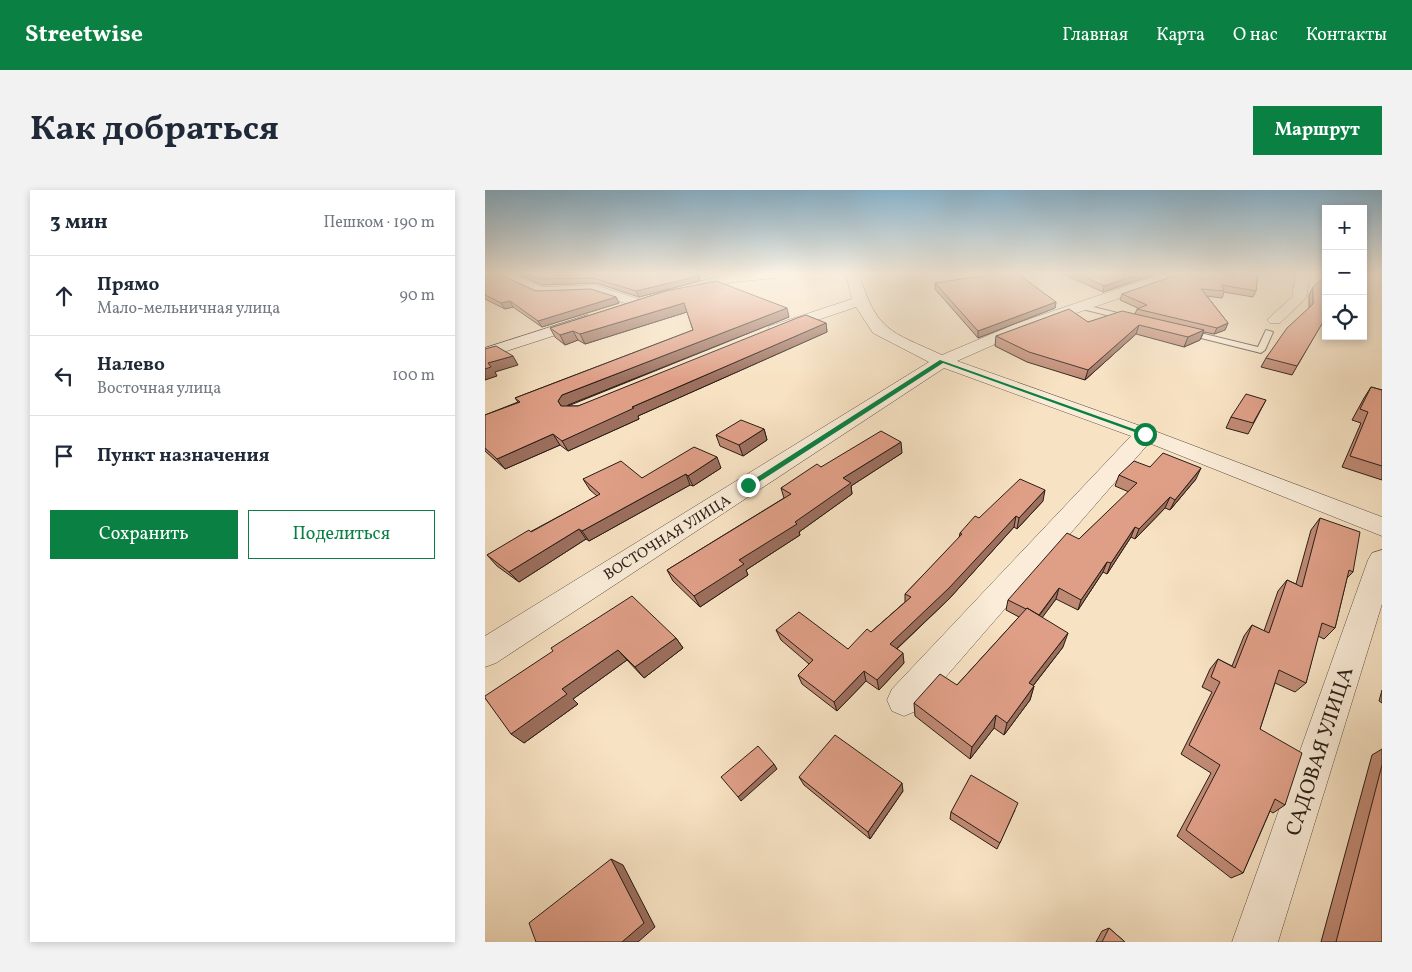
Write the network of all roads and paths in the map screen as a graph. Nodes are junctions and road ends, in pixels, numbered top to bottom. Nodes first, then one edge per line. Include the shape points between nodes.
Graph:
1 (624, 309) edge
2 (834, 309) edge
3 (864, 309) edge
4 (1072, 309) edge
5 (1094, 309) edge
6 (1288, 309) edge
7 (1138, 320) edge
8 (1272, 326) joint
9 (1176, 329) edge
10 (757, 337) edge
11 (485, 353) edge
12 (942, 361) junction
13 (1145, 434) junction
14 (1382, 527) edge
15 (1382, 560) edge
16 (485, 653) edge
17 (904, 700) dead end
18 (1255, 942) edge

1 - 11 street
2 - 10 street
3 - 12 street via 879,330
4 - 12 street, ВОСТОЧНАЯ УЛИЦА
5 - 7 lane
6 - 8 street
8 - 9 lane via 1261,350
12 - 13 street
12 - 16 street, ВОСТОЧНАЯ УЛИЦА
13 - 14 street
13 - 17 street
15 - 18 street, САДОВАЯ УЛИЦА

